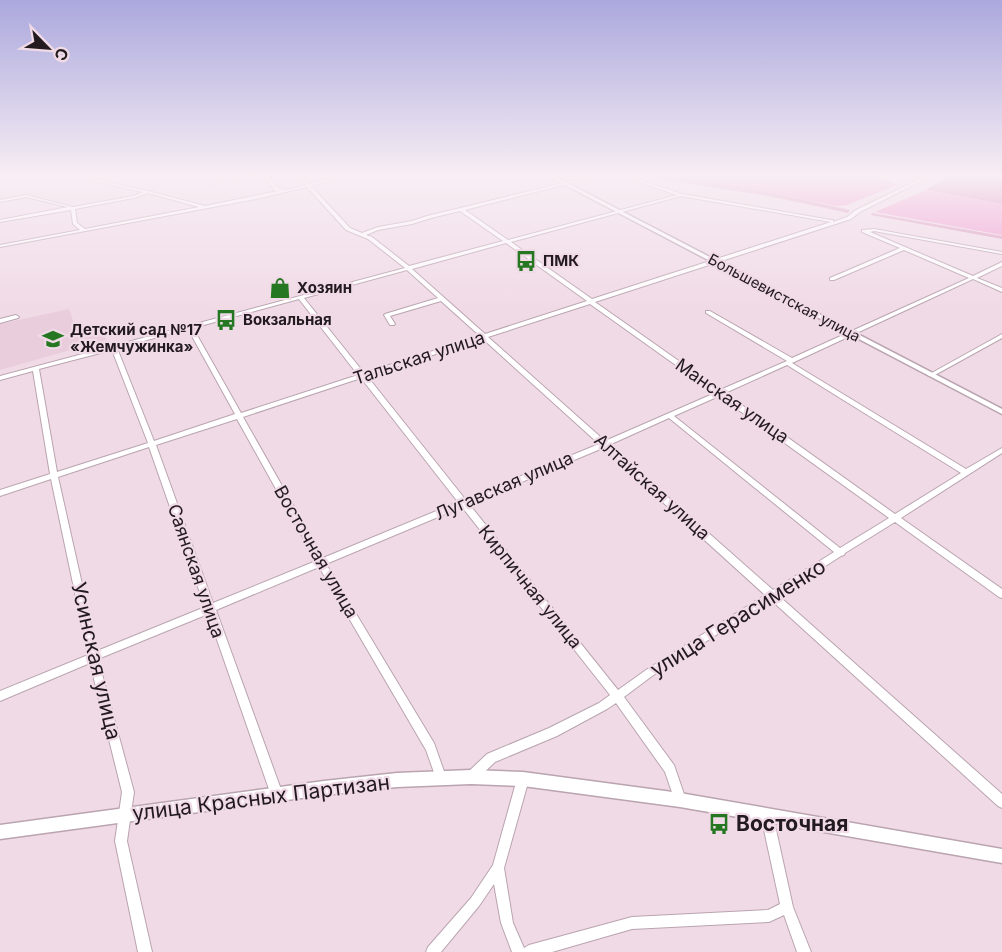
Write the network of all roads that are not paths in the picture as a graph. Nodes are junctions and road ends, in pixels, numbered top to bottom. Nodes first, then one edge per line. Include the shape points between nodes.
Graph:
1 (75, 220) edge
2 (135, 220) edge
3 (341, 220) edge
4 (422, 220) edge
5 (477, 220) edge
6 (582, 220) edge
7 (635, 220) edge
8 (812, 220) edge
9 (842, 220) edge
10 (825, 223) junction
11 (84, 230) junction
12 (361, 235) junction
13 (506, 241) junction
14 (0, 246) edge
15 (902, 249) junction
16 (1002, 253) edge
17 (713, 261) junction
18 (1002, 264) edge
19 (408, 268) junction
20 (971, 278) junction
21 (832, 279) dead end
22 (1002, 290) edge
23 (300, 297) junction
24 (441, 299) junction
25 (592, 302) junction
26 (708, 312) dead end
27 (16, 317) dead end
28 (0, 321) edge
29 (392, 324) dead end
30 (190, 327) junction
31 (852, 334) junction
32 (1002, 336) edge
33 (485, 337) junction
34 (114, 347) junction
35 (789, 362) junction
36 (36, 369) junction
37 (932, 375) junction
38 (362, 376) junction
39 (0, 378) edge
40 (719, 393) junction
41 (1002, 412) edge
42 (669, 415) junction
43 (238, 417) junction
44 (605, 444) junction
45 (152, 445) junction
46 (1002, 450) edge
47 (967, 472) junction
48 (54, 476) junction
49 (0, 494) edge
50 (464, 503) junction
51 (897, 518) junction
52 (841, 553) junction
53 (321, 562) junction
54 (1002, 594) edge
55 (772, 596) junction
56 (209, 610) junction
57 (93, 657) junction
58 (0, 696) edge
59 (617, 696) junction
60 (441, 777) junction
61 (471, 777) junction
62 (523, 779) junction
63 (277, 795) junction
64 (680, 800) junction
65 (1002, 802) edge
66 (126, 816) junction
67 (767, 816) junction
68 (0, 832) edge
69 (1002, 856) edge
70 (498, 868) junction
71 (787, 907) junction
72 (145, 952) edge
73 (433, 952) edge
74 (519, 952) edge
75 (529, 952) edge
76 (804, 952) edge

1 - 11 street
2 - 11 street
3 - 12 street, Алтайская улица
4 - 12 street
5 - 13 street, Манская улица
6 - 13 street
7 - 17 main road, Большевистская улица
8 - 10 street
9 - 10 street, Тальская улица
10 - 17 street, Тальская улица
11 - 14 street
12 - 19 street, Алтайская улица
13 - 19 street
13 - 25 street, Манская улица
15 - 16 street via 864,231
15 - 20 street
15 - 21 street
17 - 25 street, Тальская улица
17 - 31 main road, Большевистская улица
18 - 20 street, Лугавская улица
19 - 23 street
19 - 24 street, Алтайская улица
20 - 22 street
20 - 31 street, Лугавская улица
23 - 30 street
23 - 38 street, Кирпичная улица
24 - 29 street via 387,315
24 - 33 street, Алтайская улица
25 - 33 street, Тальская улица
25 - 40 street, Манская улица
26 - 35 street
27 - 28 street
30 - 34 street
30 - 43 street, Восточная улица
31 - 35 street, Лугавская улица
31 - 37 main road, Большевистская улица
32 - 37 street
33 - 38 street, Тальская улица
33 - 44 street, Алтайская улица
34 - 36 street
34 - 45 street, Саянская улица
35 - 40 street, Лугавская улица
35 - 47 street
36 - 39 street
36 - 48 street, Усинская улица
37 - 41 main road, Большевистская улица
38 - 43 street, Тальская улица
38 - 50 street, Кирпичная улица
40 - 42 street, Лугавская улица
40 - 51 street, Манская улица
42 - 44 street, Лугавская улица
42 - 52 street
43 - 45 street, Тальская улица
43 - 53 street, Восточная улица
44 - 50 street, Лугавская улица
44 - 55 street, Алтайская улица
45 - 48 street, Тальская улица
45 - 56 street, Саянская улица
46 - 47 street, улица Герасименко
47 - 51 street, улица Герасименко
48 - 49 street, Тальская улица
48 - 57 street, Усинская улица
50 - 53 street, Лугавская улица
50 - 59 street, Кирпичная улица
51 - 52 street, улица Герасименко
51 - 54 street, Манская улица
52 - 55 street, улица Герасименко
53 - 56 street, Лугавская улица
53 - 60 street, Восточная улица via 430,747
55 - 59 street, улица Герасименко
55 - 65 street, Алтайская улица
56 - 57 street, Лугавская улица
56 - 63 street, Саянская улица
57 - 58 street, Лугавская улица
57 - 66 street, Усинская улица via 128,792
59 - 61 street, улица Герасименко via 553,732 491,758
59 - 64 street, Кирпичная улица via 670,769
60 - 61 main road, улица Красных Партизан
60 - 63 main road, улица Красных Партизан
61 - 62 main road, улица Красных Партизан
62 - 64 main road, улица Красных Партизан
62 - 70 street
63 - 66 main road, улица Красных Партизан
64 - 67 main road, улица Красных Партизан
66 - 68 main road, улица Красных Партизан
66 - 72 street, Усинская улица via 121,841
67 - 69 main road, улица Красных Партизан
67 - 71 street
70 - 73 street
70 - 74 street via 507,923
71 - 75 street via 769,916 632,923
71 - 76 street

